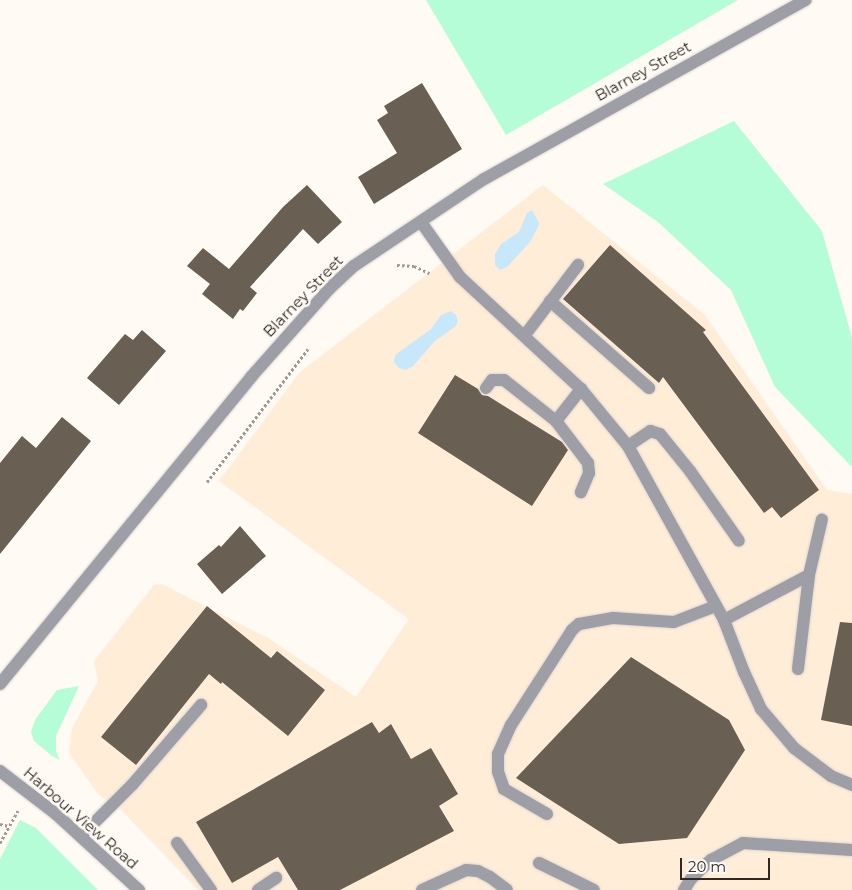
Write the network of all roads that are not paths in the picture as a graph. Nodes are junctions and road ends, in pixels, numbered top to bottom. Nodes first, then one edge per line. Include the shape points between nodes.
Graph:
1 (806, 0) edge
2 (421, 222) junction
3 (578, 266) dead end
4 (550, 301) junction
5 (525, 335) junction
6 (486, 388) dead end
7 (581, 388) junction
8 (649, 388) dead end
9 (556, 421) junction
10 (628, 446) junction
11 (581, 492) dead end
12 (822, 519) dead end
13 (739, 541) dead end
14 (809, 575) junction
15 (716, 606) junction
16 (724, 620) junction
17 (798, 669) dead end
18 (0, 684) edge
19 (201, 705) dead end
20 (0, 771) edge
21 (852, 785) edge
22 (547, 814) dead end
23 (81, 836) junction
24 (177, 842) dead end
25 (852, 850) edge
26 (539, 863) dead end
27 (276, 878) dead end
28 (139, 890) edge
29 (211, 890) edge
30 (258, 890) edge
31 (422, 890) edge
32 (507, 890) edge
33 (594, 890) edge
34 (684, 890) edge

1 - 2 street, Blarney Street via 484,179
2 - 5 street via 460,277
2 - 18 street, Blarney Street via 354,266 293,328
3 - 4 street
4 - 5 street
4 - 8 street
5 - 7 street
6 - 9 street via 492,380 504,380
7 - 9 street
7 - 10 street
9 - 11 street via 588,463 589,473
10 - 13 street via 650,432 660,434
10 - 15 street
12 - 14 street
14 - 16 street
14 - 17 street
15 - 16 street
15 - 22 street via 674,622 613,618 579,624 572,630 511,725 498,754 498,772 504,789
16 - 21 street via 753,695 776,729 817,767
19 - 23 street via 132,785
20 - 23 street, Harbour View Road
23 - 28 street, Harbour View Road
24 - 29 street
25 - 34 street via 743,842 711,860
26 - 33 street
27 - 30 street
31 - 32 street via 466,870 478,871

